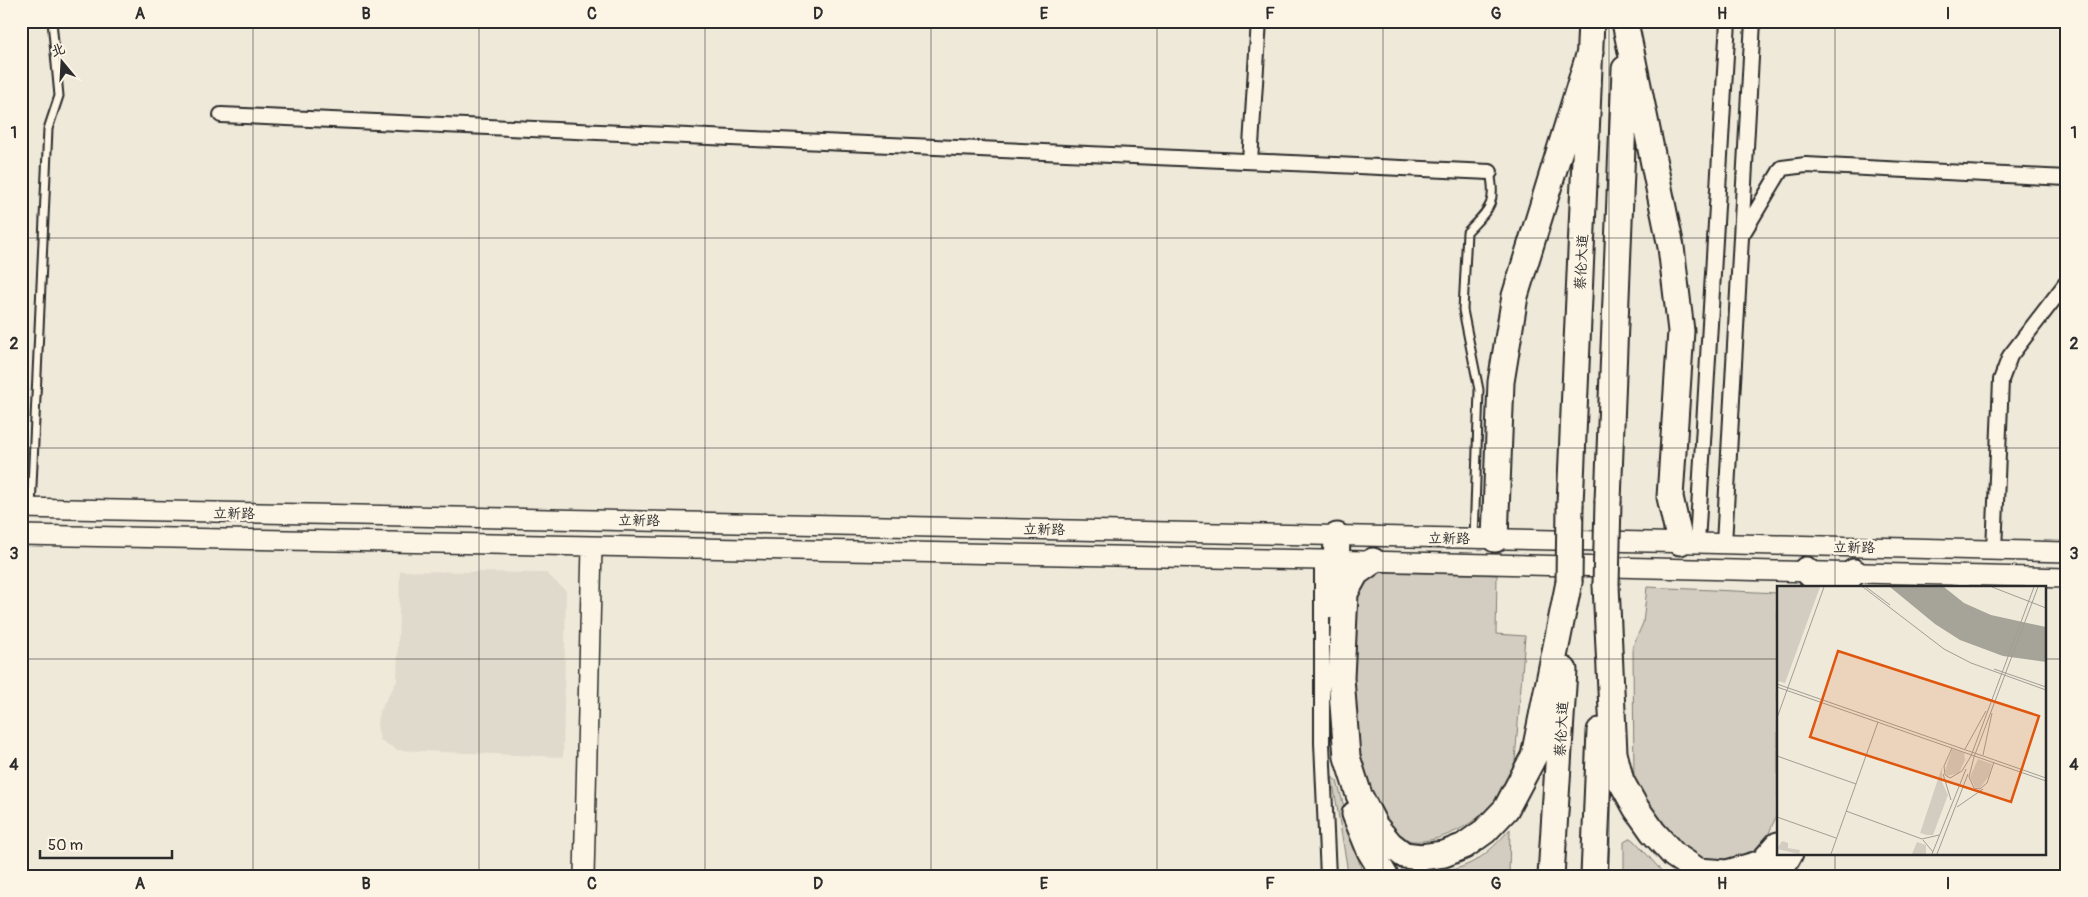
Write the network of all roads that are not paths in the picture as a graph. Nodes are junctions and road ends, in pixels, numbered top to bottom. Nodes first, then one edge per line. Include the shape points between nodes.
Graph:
1 (52, 21) edge
2 (1258, 21) edge
3 (1592, 21) edge
4 (1728, 21) edge
5 (1753, 21) edge
6 (1626, 24) edge
7 (1590, 52) junction
8 (221, 116) dead end
9 (1250, 160) junction
10 (1490, 172) joint
11 (2067, 178) edge
12 (1741, 236) junction
13 (2067, 282) edge
14 (26, 508) edge
15 (21, 535) edge
16 (1484, 539) junction
17 (1688, 543) junction
18 (1724, 544) junction
19 (592, 547) junction
20 (1994, 550) junction
21 (1332, 552) junction
22 (2067, 552) edge
23 (1373, 561) junction
24 (1806, 570) junction
25 (2067, 578) edge
26 (1847, 580) edge
27 (1569, 582) junction
28 (1606, 586) junction
29 (1823, 586) edge
30 (1777, 846) edge
31 (1789, 854) edge
32 (584, 876) edge
33 (1328, 876) edge
34 (1384, 876) edge
35 (1551, 876) edge
36 (1594, 876) edge
37 (1778, 876) edge

1 - 14 lane via 59,96 48,129
2 - 9 street
3 - 7 highway, 蔡伦大道
4 - 17 street
5 - 12 street
6 - 17 highway via 1671,247 1681,331 1670,497
6 - 28 highway, bridge
7 - 16 highway via 1515,296 1501,382
7 - 27 highway, 蔡伦大道, bridge
8 - 9 street
9 - 10 street
10 - 16 lane via 1494,191 1489,209 1467,232 1463,310 1478,390
11 - 12 street via 1806,165 1782,168
12 - 18 street
13 - 20 street via 2010,356 2001,380
14 - 21 main road, 立新路
15 - 19 main road, 立新路
16 - 17 main road, 立新路
16 - 21 main road, 立新路
17 - 18 main road, 立新路
18 - 20 main road, 立新路
19 - 21 main road, 立新路
19 - 32 main road
20 - 22 main road, 立新路
21 - 23 main road, 立新路
21 - 33 street via 1322,743
21 - 34 highway via 1334,674 1340,752 1349,799
23 - 24 main road, 立新路
23 - 27 highway via 1356,573 1345,593 1341,678 1347,757 1359,795 1375,826 1404,855 1421,857 1444,854 1464,846 1485,831 1506,809 1534,756
24 - 26 main road, 立新路
24 - 29 highway
25 - 26 main road, 立新路
27 - 35 highway, 蔡伦大道
28 - 30 highway via 1614,753 1621,782 1636,808 1674,855 1698,871 1727,873 1762,863
28 - 36 highway
31 - 37 highway

